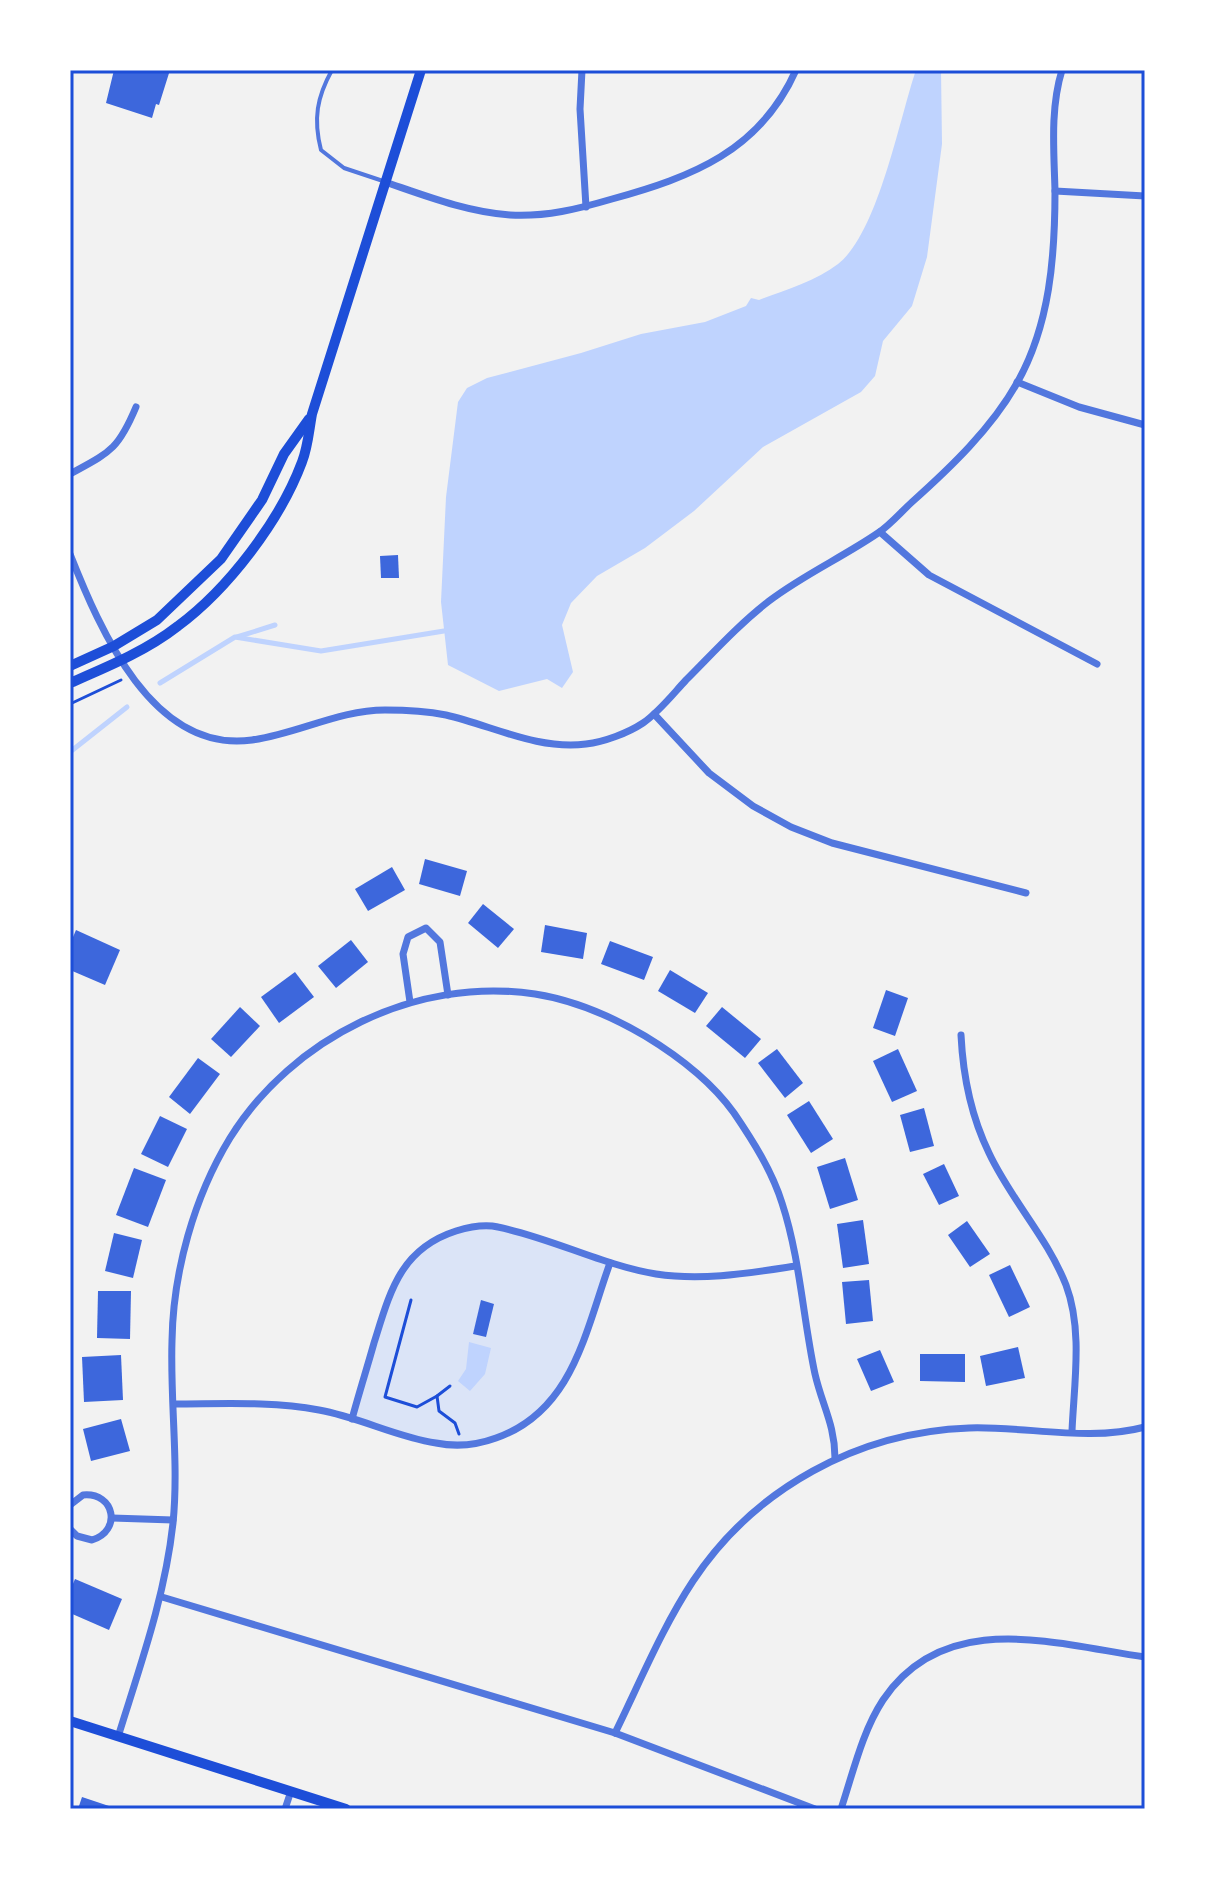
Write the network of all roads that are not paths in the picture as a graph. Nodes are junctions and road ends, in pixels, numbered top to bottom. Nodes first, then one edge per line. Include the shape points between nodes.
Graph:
1 (332, 70) edge
2 (421, 70) edge
3 (582, 70) edge
4 (796, 70) edge
5 (1062, 70) edge
6 (385, 182) junction
7 (1055, 191) junction
8 (1145, 196) edge
9 (586, 207) junction
10 (1017, 382) junction
11 (136, 407) dead end
12 (312, 414) junction
13 (1145, 425) edge
14 (70, 474) edge
15 (880, 532) junction
16 (70, 554) edge
17 (114, 646) junction
18 (123, 660) junction
19 (1097, 664) dead end
20 (70, 666) edge
21 (70, 683) edge
22 (654, 714) junction
23 (1026, 893) dead end
24 (448, 995) junction
25 (410, 1002) junction
26 (961, 1035) dead end
27 (610, 1263) junction
28 (796, 1266) junction
29 (174, 1404) junction
30 (352, 1419) junction
31 (1145, 1427) edge
32 (1072, 1431) junction
33 (835, 1458) junction
34 (70, 1505) edge
35 (112, 1518) junction
36 (173, 1520) junction
37 (70, 1529) edge
38 (162, 1597) junction
39 (1145, 1657) edge
40 (70, 1721) edge
41 (615, 1733) junction
42 (118, 1737) junction
43 (291, 1791) junction
44 (323, 1806) edge
45 (285, 1809) edge
46 (346, 1809) edge
47 (815, 1809) edge
48 (841, 1809) edge

1 - 6 lane via 316,112 321,150 344,168
2 - 6 main road
3 - 9 street
4 - 9 street via 769,113 717,160 694,173
5 - 7 street via 1054,126
6 - 9 street via 511,215
6 - 12 main road
7 - 8 street
7 - 10 street via 1050,287 1037,338
10 - 13 street
10 - 15 street via 940,477
11 - 14 street via 115,447
12 - 17 main road via 221,559 157,620
12 - 18 main road via 303,461 252,549 197,611
15 - 19 street via 929,575
15 - 22 street via 768,602
16 - 17 street
17 - 18 street
17 - 20 main road
18 - 21 main road
18 - 22 street via 161,712 182,728 226,741 250,741 380,710 444,715 552,745 589,744 626,732
22 - 23 street via 709,773 791,827 832,843
24 - 25 street
24 - 25 street via 440,942 426,928 408,937 403,954
24 - 28 street via 501,992 566,1001 621,1022 670,1051 732,1111 766,1164 783,1204
25 - 29 street via 352,1025 296,1063 229,1140 208,1180 183,1258 172,1341
26 - 32 street via 966,1085 988,1153 1045,1241 1066,1287 1074,1318
27 - 28 street via 682,1277
27 - 30 street via 572,1369 552,1402 533,1420 485,1442 459,1446
27 - 30 street via 495,1226 463,1229 428,1243 392,1286
28 - 33 street via 817,1380 835,1435
29 - 30 street via 270,1403
29 - 36 street
31 - 32 street
32 - 33 street via 933,1431 895,1437
33 - 41 street via 776,1495 725,1540 659,1641
34 - 35 street via 83,1495 97,1496 108,1505
35 - 36 street
35 - 37 street via 106,1533 92,1540
36 - 38 street
38 - 41 street
38 - 42 street
39 - 48 street via 1015,1638 972,1641 934,1654 882,1701
40 - 42 main road
41 - 47 street
42 - 43 main road
43 - 44 main road
43 - 45 street
44 - 46 main road

